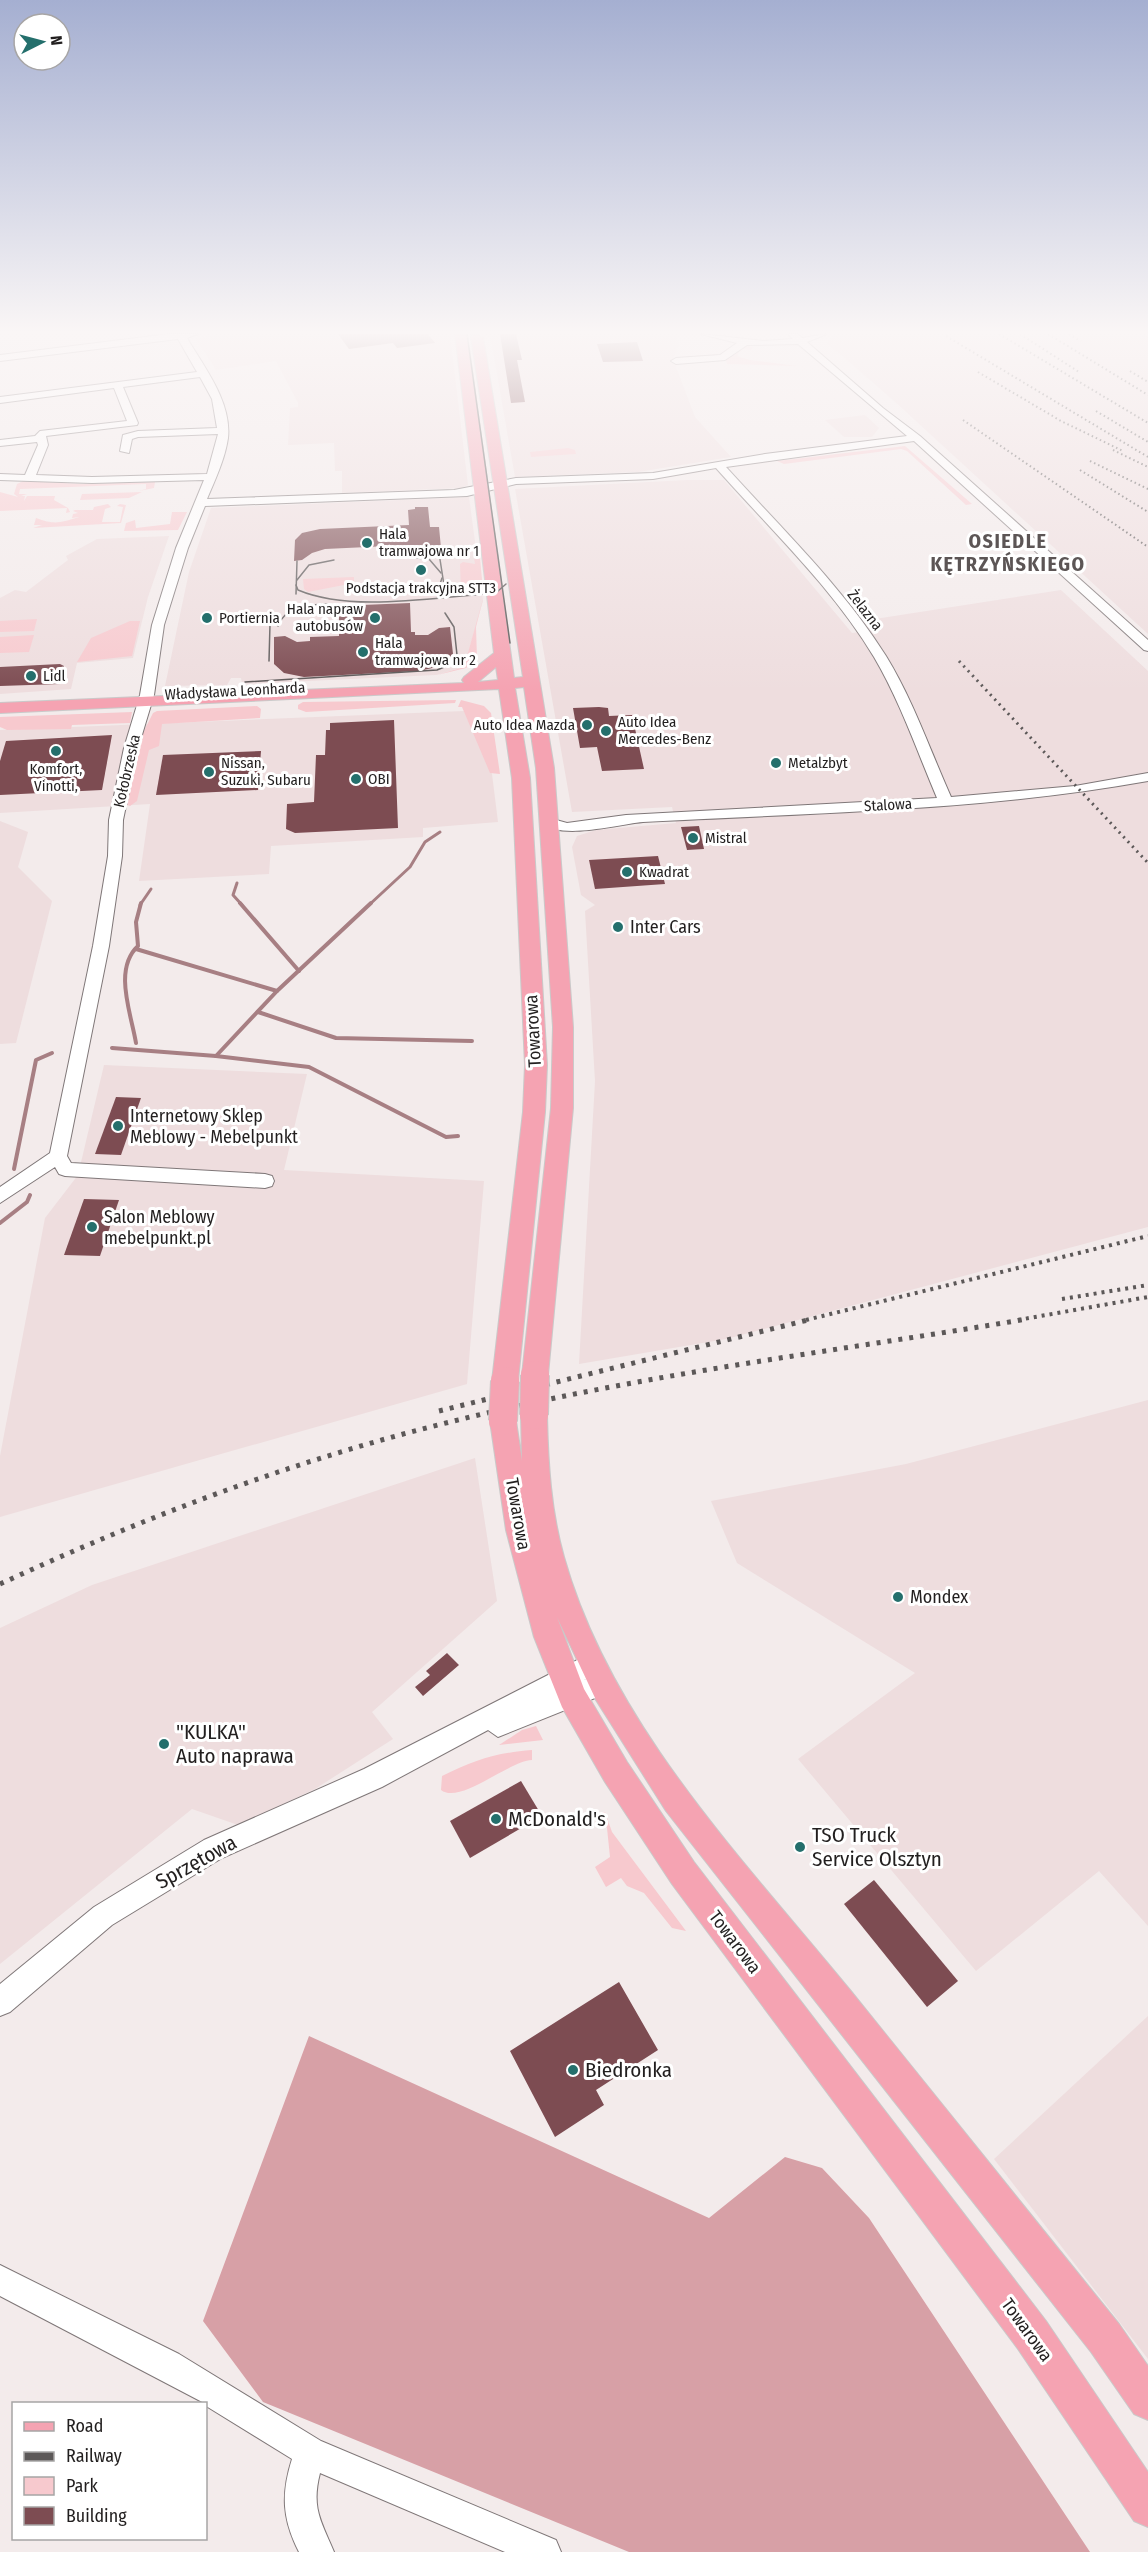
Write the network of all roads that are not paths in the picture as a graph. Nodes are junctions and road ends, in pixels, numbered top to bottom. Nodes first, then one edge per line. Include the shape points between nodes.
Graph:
1 (40, 453) edge
2 (219, 453) edge
3 (476, 453) edge
4 (496, 453) edge
5 (801, 453) edge
6 (933, 453) edge
7 (718, 464) junction
8 (0, 477) edge
9 (211, 477) junction
10 (29, 478) junction
11 (501, 484) junction
12 (481, 488) junction
13 (200, 503) junction
14 (1148, 647) edge
15 (503, 653) junction
16 (531, 682) junction
17 (508, 683) junction
18 (467, 684) junction
19 (146, 699) junction
20 (511, 703) junction
21 (0, 706) edge
22 (1148, 777) edge
23 (548, 802) junction
24 (946, 802) junction
25 (549, 822) junction
26 (569, 822) junction
27 (524, 823) junction
28 (550, 845) junction
29 (58, 1156) junction
30 (265, 1181) dead end
31 (0, 1196) edge
32 (526, 1197) junction
33 (552, 1204) junction
34 (582, 1681) junction
35 (0, 2002) edge
36 (0, 2280) edge
37 (1148, 2400) edge
38 (310, 2452) junction
39 (1148, 2507) edge
40 (317, 2552) edge
41 (544, 2552) edge

1 - 10 street
2 - 9 street, Kołobrzeska
3 - 12 main road, Towarowa
4 - 11 main road, Towarowa
5 - 7 street
6 - 14 street
7 - 11 street via 653,476
7 - 24 street, Żelazna via 870,641
8 - 10 street
9 - 10 street
9 - 13 street, Kołobrzeska
11 - 12 street
11 - 16 main road, Towarowa
12 - 13 street via 456,493
12 - 15 main road, Towarowa
13 - 19 street, Kołobrzeska via 166,596
15 - 17 main road, Towarowa
15 - 18 main road
16 - 17 main road, Władysława Leonharda
16 - 23 main road, Towarowa
17 - 18 main road, Władysława Leonharda
17 - 20 main road, Towarowa
18 - 19 main road, Władysława Leonharda
18 - 20 main road, Władysława Leonharda
19 - 21 main road, Władysława Leonharda
19 - 29 street, Kołobrzeska via 116,820 115,856 101,946
20 - 27 main road, Towarowa
22 - 24 street, Stalowa via 1075,790
23 - 25 main road, Towarowa
23 - 26 street
24 - 26 street, Stalowa
25 - 26 street, Stalowa
25 - 27 street, Stalowa
25 - 28 main road, Towarowa
26 - 28 street
27 - 32 main road, Towarowa via 536,1087
28 - 33 main road, Towarowa via 564,1072
29 - 30 street via 65,1169
29 - 31 street
32 - 33 main road via 536,1209
32 - 34 main road, Towarowa, bridge via 503,1421 524,1549 548,1637
33 - 34 main road, Towarowa, bridge via 535,1376 536,1473 544,1529
34 - 35 street, Sprzętowa via 213,1849 104,1916
34 - 37 main road, Towarowa via 638,1743 710,1843 1105,2338
34 - 39 main road, Towarowa via 616,1772 683,1874 1032,2335
36 - 38 street via 168,2365
38 - 40 street via 297,2497 304,2532
38 - 41 street

